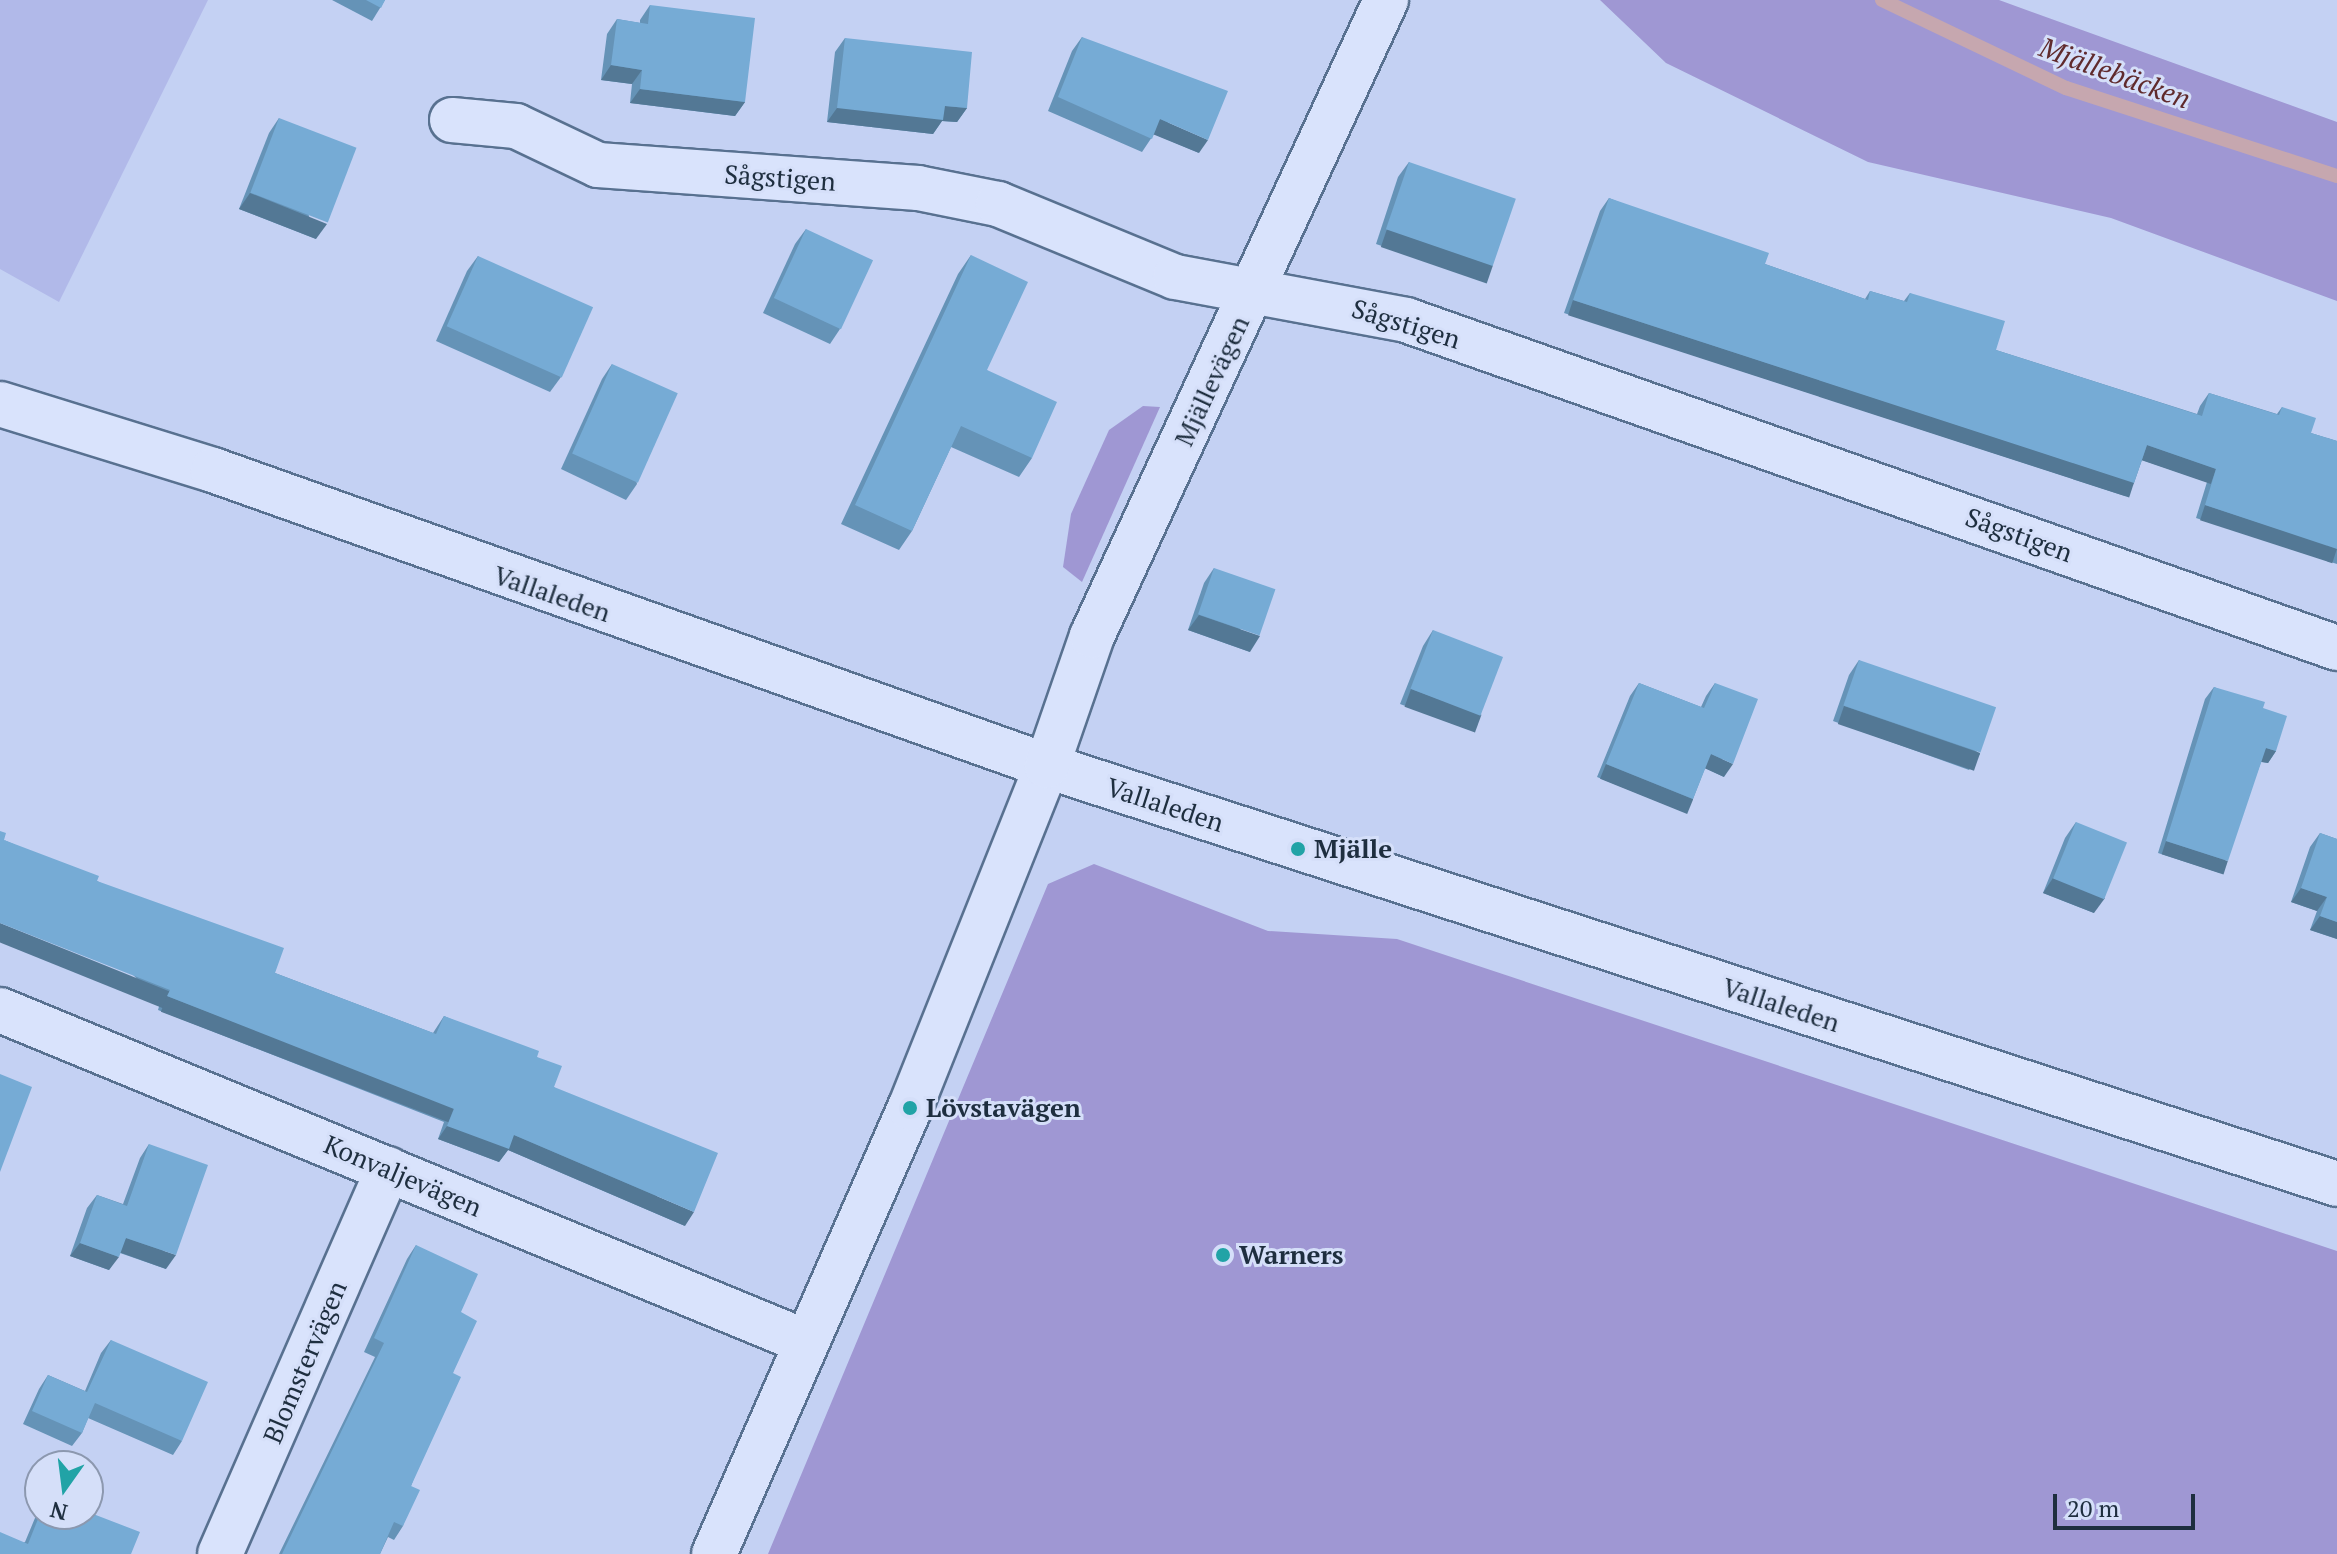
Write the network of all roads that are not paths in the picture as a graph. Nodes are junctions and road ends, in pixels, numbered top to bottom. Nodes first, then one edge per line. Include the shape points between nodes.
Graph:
1 (1386, 0) edge
2 (452, 120) dead end
3 (1254, 292) junction
4 (0, 404) edge
5 (2337, 648) edge
6 (1047, 766) junction
7 (0, 1010) edge
8 (388, 1169) junction
9 (2337, 1184) edge
10 (806, 1342) junction
11 (220, 1554) edge
12 (714, 1554) edge

1 - 3 street, Mjällevägen
2 - 3 street, Sågstigen via 516,126 598,165 918,188 998,204 1175,277
3 - 5 street, Sågstigen via 1406,320
3 - 6 street, Mjällevägen via 1092,636
4 - 6 street, Vallaleden via 213,470
6 - 9 street, Vallaleden
6 - 10 street via 910,1108
7 - 8 street, Konvaljevägen
8 - 10 street, Konvaljevägen
8 - 11 street, Blomstervägen
10 - 12 street

